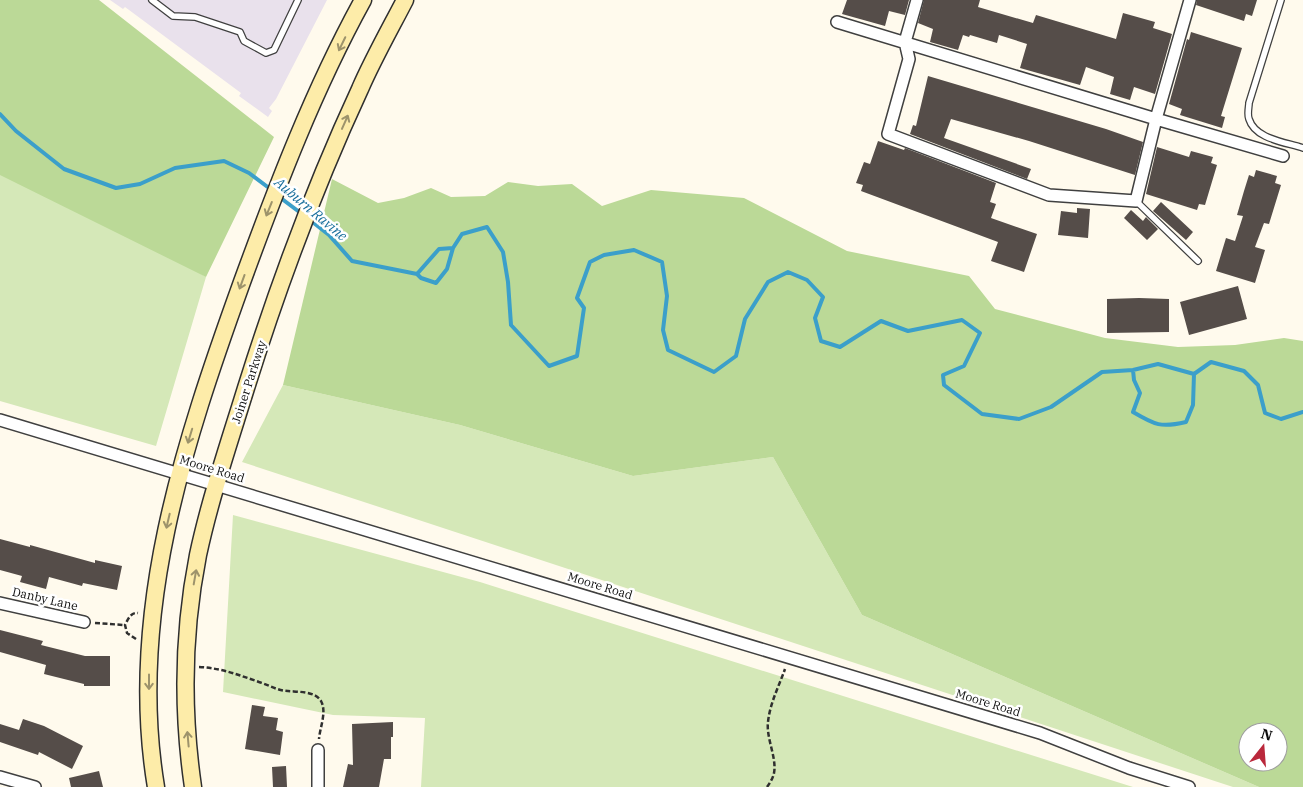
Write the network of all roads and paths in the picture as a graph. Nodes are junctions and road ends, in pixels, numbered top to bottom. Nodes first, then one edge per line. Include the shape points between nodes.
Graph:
1 (152, 0) edge
2 (296, 0) edge
3 (364, 0) edge
4 (405, 0) edge
5 (917, 0) edge
6 (1190, 0) edge
7 (1281, 0) edge
8 (837, 22) dead end
9 (905, 42) junction
10 (1156, 119) junction
11 (1303, 148) edge
12 (1283, 156) dead end
13 (1136, 201) junction
14 (1198, 261) dead end
15 (0, 420) edge
16 (179, 474) junction
17 (216, 485) junction
18 (0, 603) edge
19 (152, 613) junction
20 (84, 622) joint
21 (125, 626) junction
22 (150, 639) junction
23 (788, 658) junction
24 (186, 666) junction
25 (318, 750) joint
26 (0, 777) edge
27 (35, 787) edge
28 (156, 787) edge
29 (194, 787) edge
30 (318, 787) edge
31 (767, 787) edge
32 (1189, 787) edge

1 - 2 lane via 173,16 195,17 240,32 244,41 266,53 274,50
3 -> 16 main road via 328,70 259,236 215,356
17 -> 4 main road, Joiner Parkway via 290,256 360,87
5 - 9 street
6 - 10 street
7 - 11 lane via 1249,103 1248,118 1256,131
8 - 9 street
9 - 10 street
9 - 13 street via 909,59 888,134 1049,195
10 - 12 street
10 - 13 street
13 - 14 lane
15 - 16 street, Moore Road
16 - 17 street, Moore Road
16 -> 19 main road via 162,544
17 - 23 street, Moore Road
24 -> 17 main road, Joiner Parkway via 193,584
18 - 20 street, Danby Lane
19 - 21 path via 135,612 128,617
19 - 22 main road
20 - 21 path
21 - 22 path via 134,639
22 -> 28 main road via 149,739
23 - 31 path via 769,714 768,738 774,772
23 - 32 street, Moore Road via 1040,734
24 - 25 path via 221,669 275,689 317,696 323,708
29 -> 24 main road, Joiner Parkway
25 - 30 street
26 - 27 street

